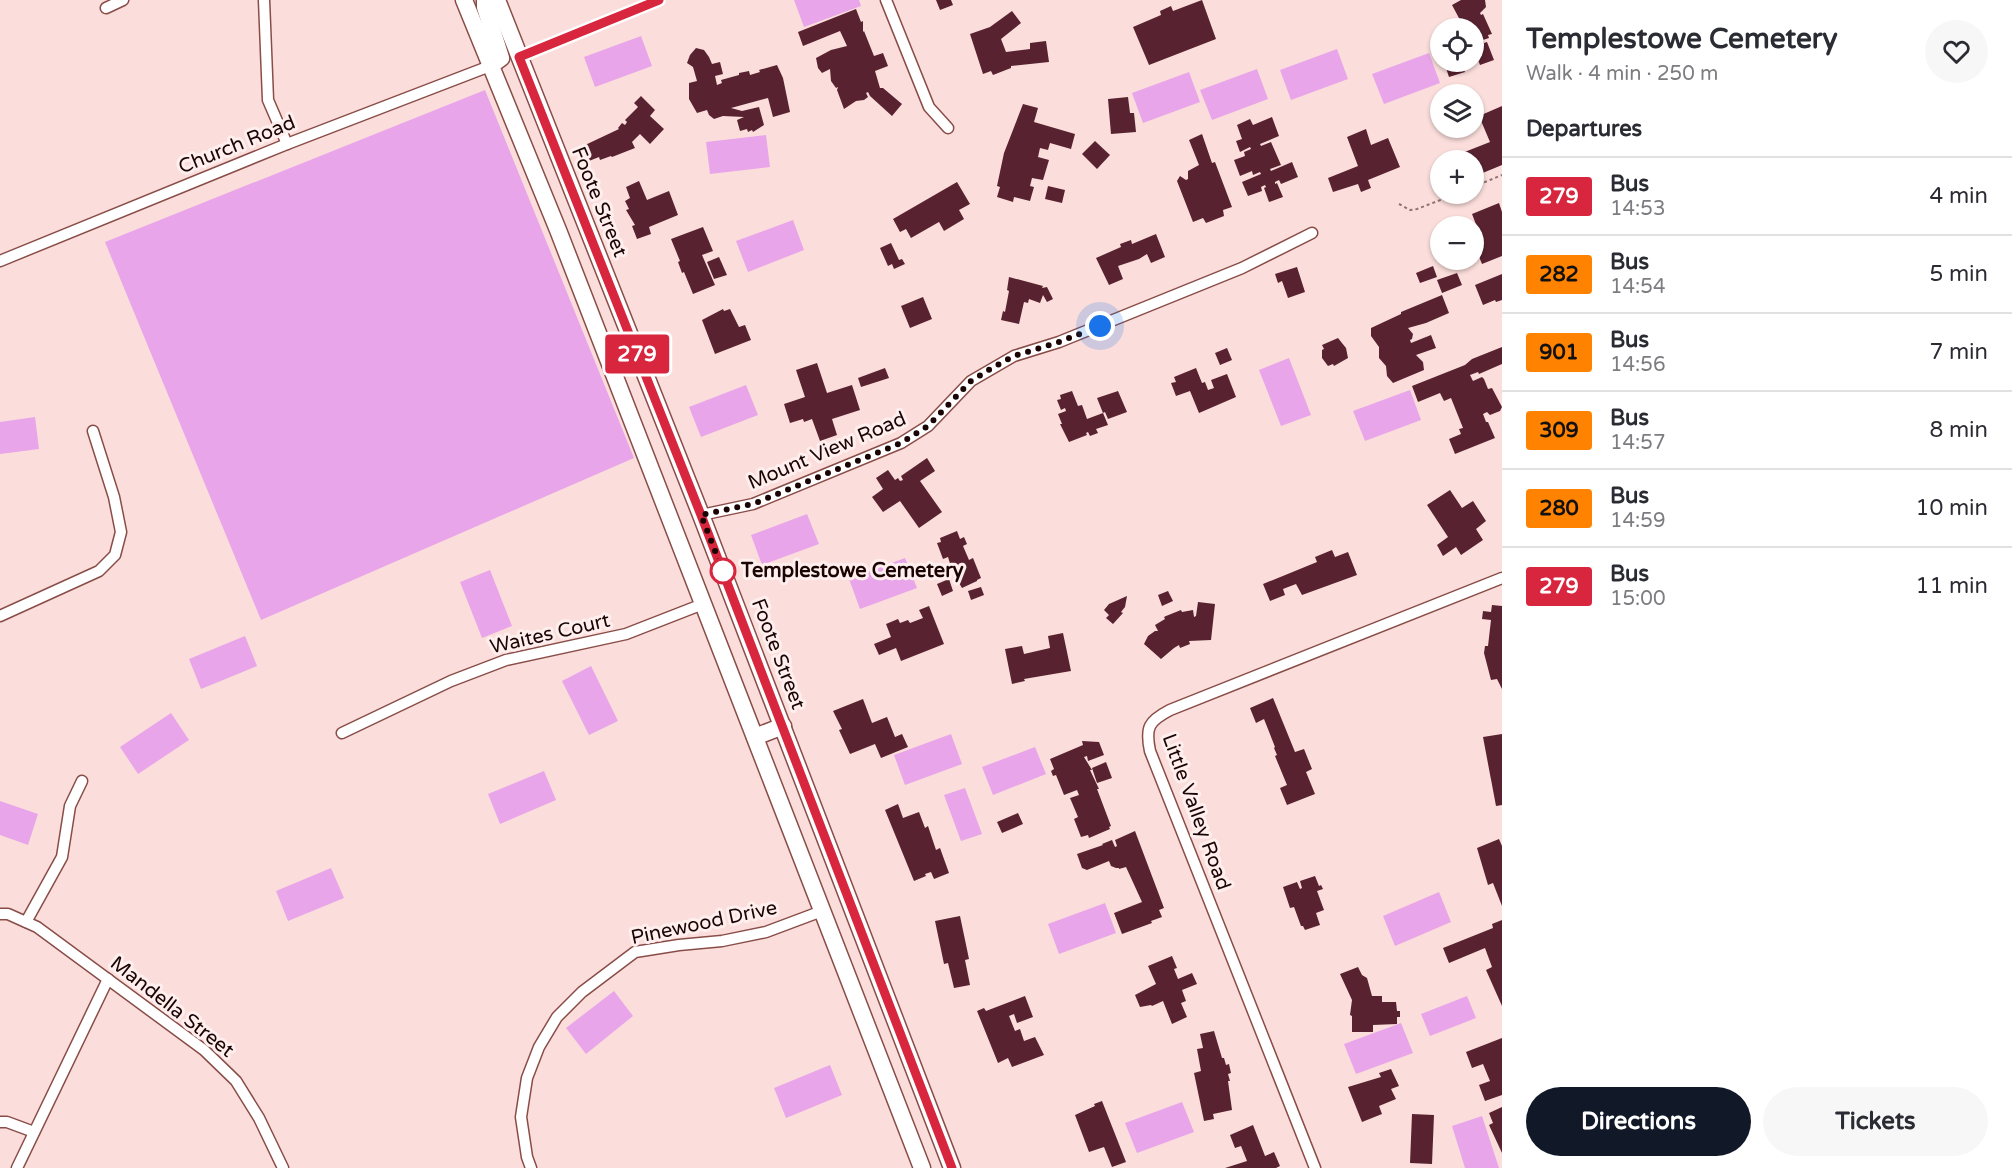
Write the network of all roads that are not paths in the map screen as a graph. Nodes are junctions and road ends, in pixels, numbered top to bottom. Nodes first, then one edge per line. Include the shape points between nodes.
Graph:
1 (123, 0) edge
2 (264, 0) edge
3 (464, 0) edge
4 (485, 0) edge
5 (497, 0) edge
6 (659, 0) edge
7 (886, 0) edge
8 (106, 8) dead end
9 (519, 57) junction
10 (490, 66) junction
11 (948, 128) dead end
12 (287, 144) junction
13 (1312, 233) dead end
14 (0, 261) edge
15 (93, 430) dead end
16 (701, 515) junction
17 (1502, 578) edge
18 (703, 604) junction
19 (0, 616) edge
20 (783, 726) junction
21 (342, 733) dead end
22 (755, 737) junction
23 (82, 781) dead end
24 (822, 911) junction
25 (0, 914) edge
26 (26, 922) junction
27 (108, 979) junction
28 (0, 1122) edge
29 (34, 1132) junction
30 (17, 1168) edge
31 (283, 1168) edge
32 (531, 1168) edge
33 (922, 1168) edge
34 (952, 1168) edge
35 (1315, 1168) edge

1 - 8 street
2 - 12 street via 268,100
3 - 10 main road
4 - 10 main road via 501,57
5 - 9 main road, Foote Street
6 - 9 street
7 - 11 street via 928,107
9 - 16 main road, Foote Street
10 - 12 street, Church Road
10 - 18 main road
12 - 14 street, Church Road
13 - 16 street, Mount View Road via 1242,268 1059,342 1014,356 971,381 928,426 901,443 753,504
15 - 19 street via 121,532 115,555 99,571
16 - 20 main road, Foote Street
17 - 35 street, Little Valley Road via 1170,710 1149,726 1150,751
18 - 21 street, Waites Court via 626,634 506,660 451,681
18 - 22 main road
20 - 22 main road
20 - 34 main road, Foote Street
22 - 24 main road
23 - 26 street via 70,806 62,857
24 - 32 street, Pinewood Drive via 766,932 636,952 582,992 557,1017 527,1078 521,1118
24 - 33 main road
25 - 26 street, Mandella Street
26 - 27 street, Mandella Street
27 - 29 street
27 - 31 street, Mandella Street via 204,1050 236,1081
28 - 29 street
29 - 30 street

